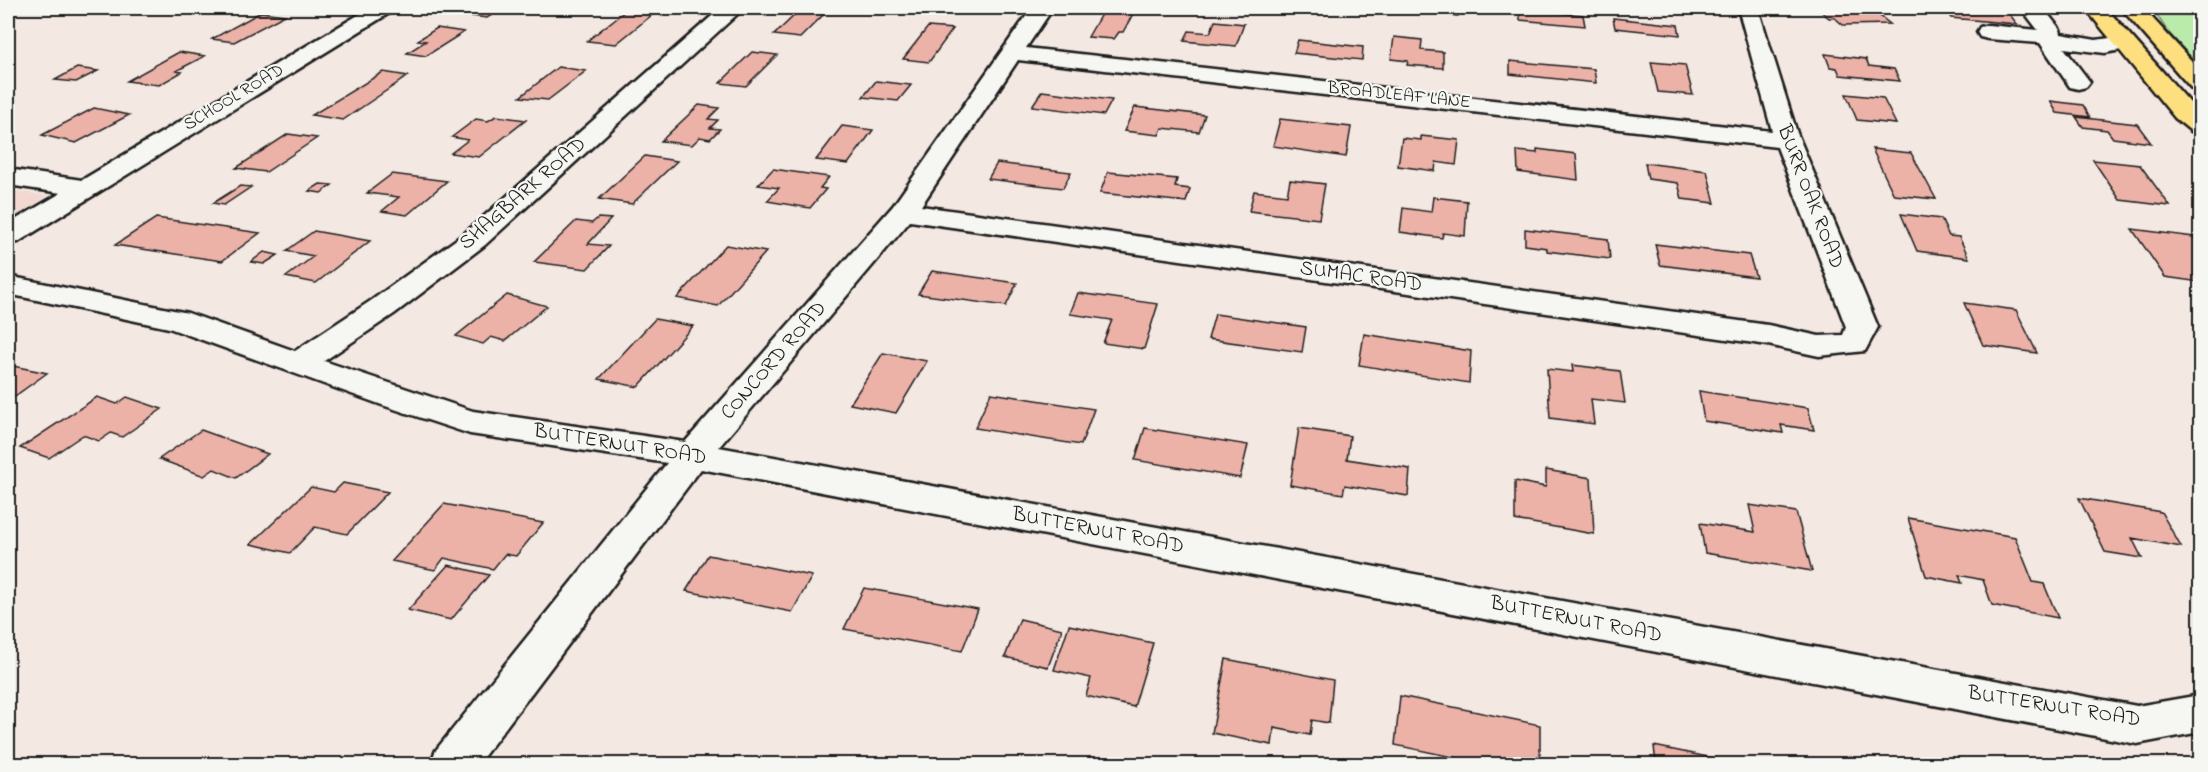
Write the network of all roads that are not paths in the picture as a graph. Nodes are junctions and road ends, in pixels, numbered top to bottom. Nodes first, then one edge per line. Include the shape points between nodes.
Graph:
1 (384, 8) edge
2 (733, 8) edge
3 (1042, 8) edge
4 (2032, 8) edge
5 (2085, 8) edge
6 (2132, 8) edge
7 (2147, 8) edge
8 (1747, 10) edge
9 (2100, 14) edge
10 (1988, 32) dead end
11 (2050, 38) junction
12 (2161, 41) junction
13 (2124, 44) junction
14 (1012, 53) junction
15 (2078, 82) dead end
16 (2200, 84) edge
17 (2200, 126) edge
18 (1786, 140) junction
19 (8, 177) edge
20 (84, 188) junction
21 (903, 212) junction
22 (8, 236) edge
23 (8, 285) edge
24 (1819, 346) joint
25 (299, 363) junction
26 (693, 455) junction
27 (2200, 714) edge
28 (452, 765) edge

1 - 20 street, SCHOOL ROAD
2 - 25 street, SHAGBARK ROAD via 475,239
3 - 14 street, CONCORD ROAD
4 - 11 street via 2049,29
5 - 9 main road
6 - 12 main road
7 - 12 main road
8 - 18 street, BURR OAK ROAD
9 - 13 main road
10 - 11 street
11 - 13 street via 2070,44
11 - 15 street via 2053,49
12 - 13 main road
12 - 16 main road
13 - 17 main road
14 - 18 street, BROADLEAF LANE
14 - 21 street, CONCORD ROAD
18 - 24 street, BURR OAK ROAD via 1862,327 1854,344
19 - 20 street
20 - 22 street
21 - 24 street, SUMAC ROAD
21 - 26 street, CONCORD ROAD
23 - 25 street, BUTTERNUT ROAD via 177,320
25 - 26 street, BUTTERNUT ROAD via 470,422
26 - 27 street, BUTTERNUT ROAD via 2137,724
26 - 28 street, CONCORD ROAD

